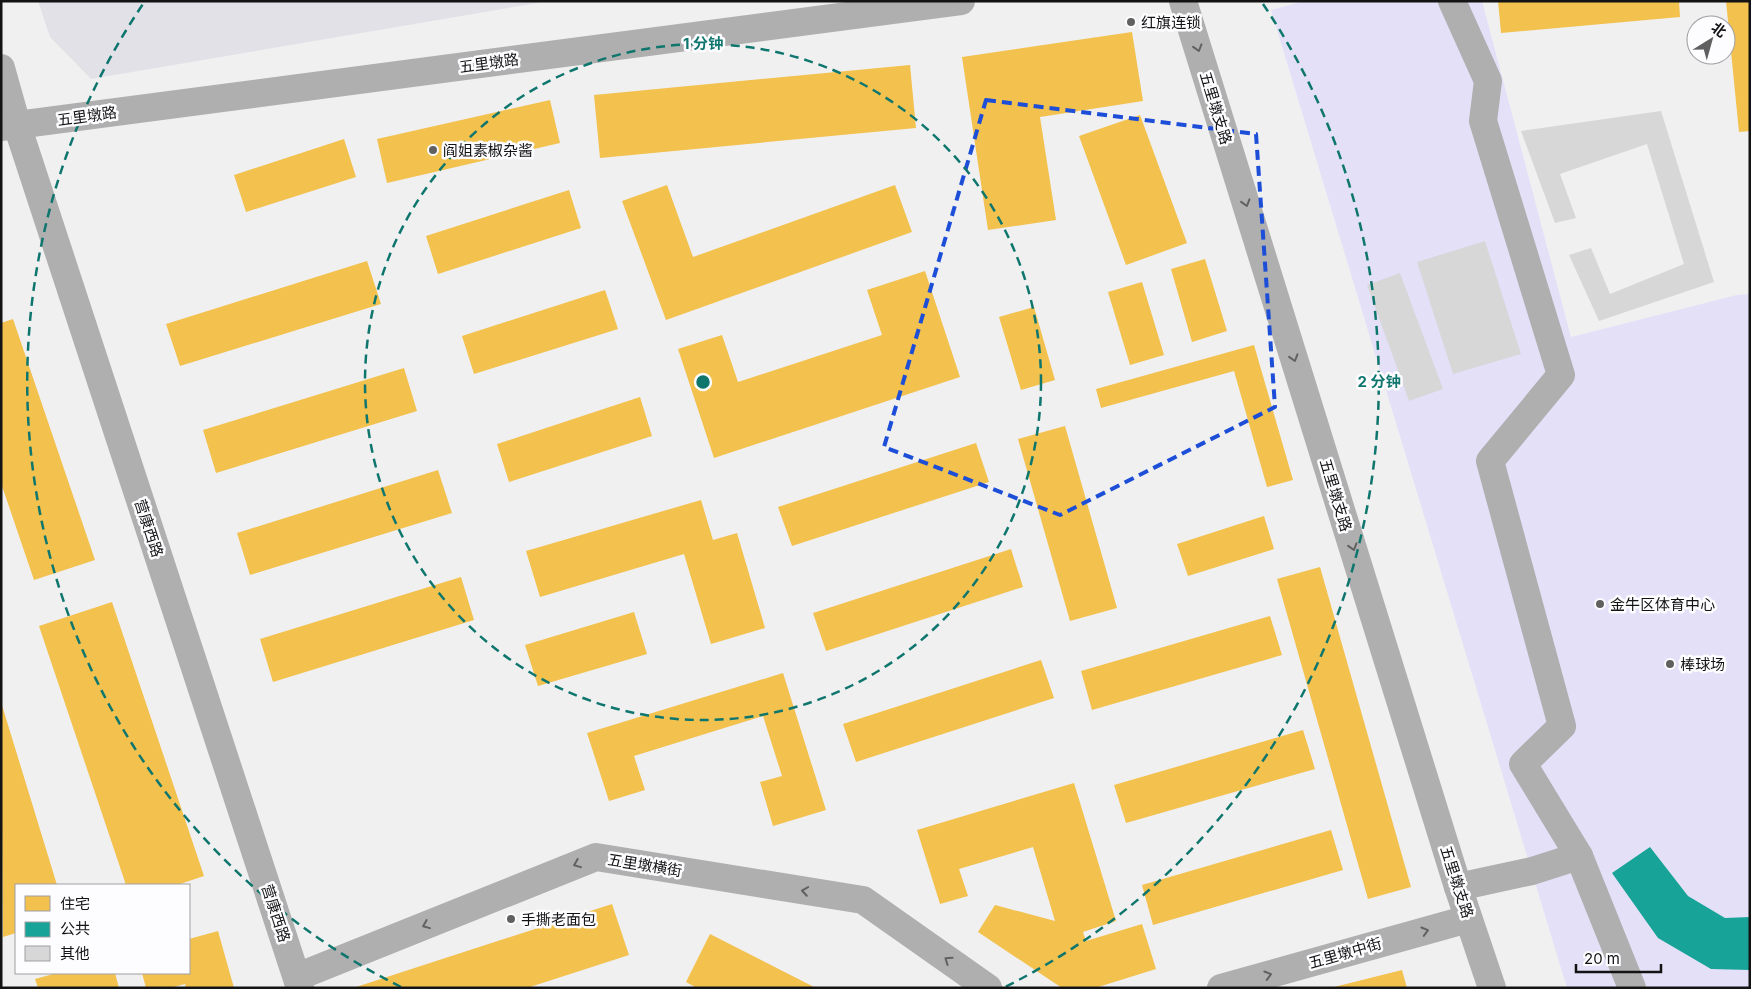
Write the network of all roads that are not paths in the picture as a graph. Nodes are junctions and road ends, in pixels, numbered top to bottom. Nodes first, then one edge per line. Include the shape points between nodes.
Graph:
1 (960, 1) edge
2 (1183, 1) edge
3 (1452, 1) edge
4 (1, 68) edge
5 (9, 126) edge
6 (1579, 856) junction
7 (1458, 887) junction
8 (1468, 919) junction
9 (298, 983) edge
10 (988, 988) edge
11 (1221, 988) edge
12 (1492, 988) edge
13 (1632, 988) edge

1 - 5 street, 五里墩路
2 -> 7 street, 五里墩支路
3 - 6 street via 1488,81 1483,121 1561,375 1490,461 1562,726 1523,764
4 - 5 street, 营康西路
5 - 9 street, 营康西路
6 - 7 street via 1532,871
6 - 13 street
7 - 8 street, 五里墩支路
11 -> 8 street, 五里墩中街
8 - 12 street, 五里墩支路
10 -> 9 street, 五里墩横街 via 862,900 596,857

